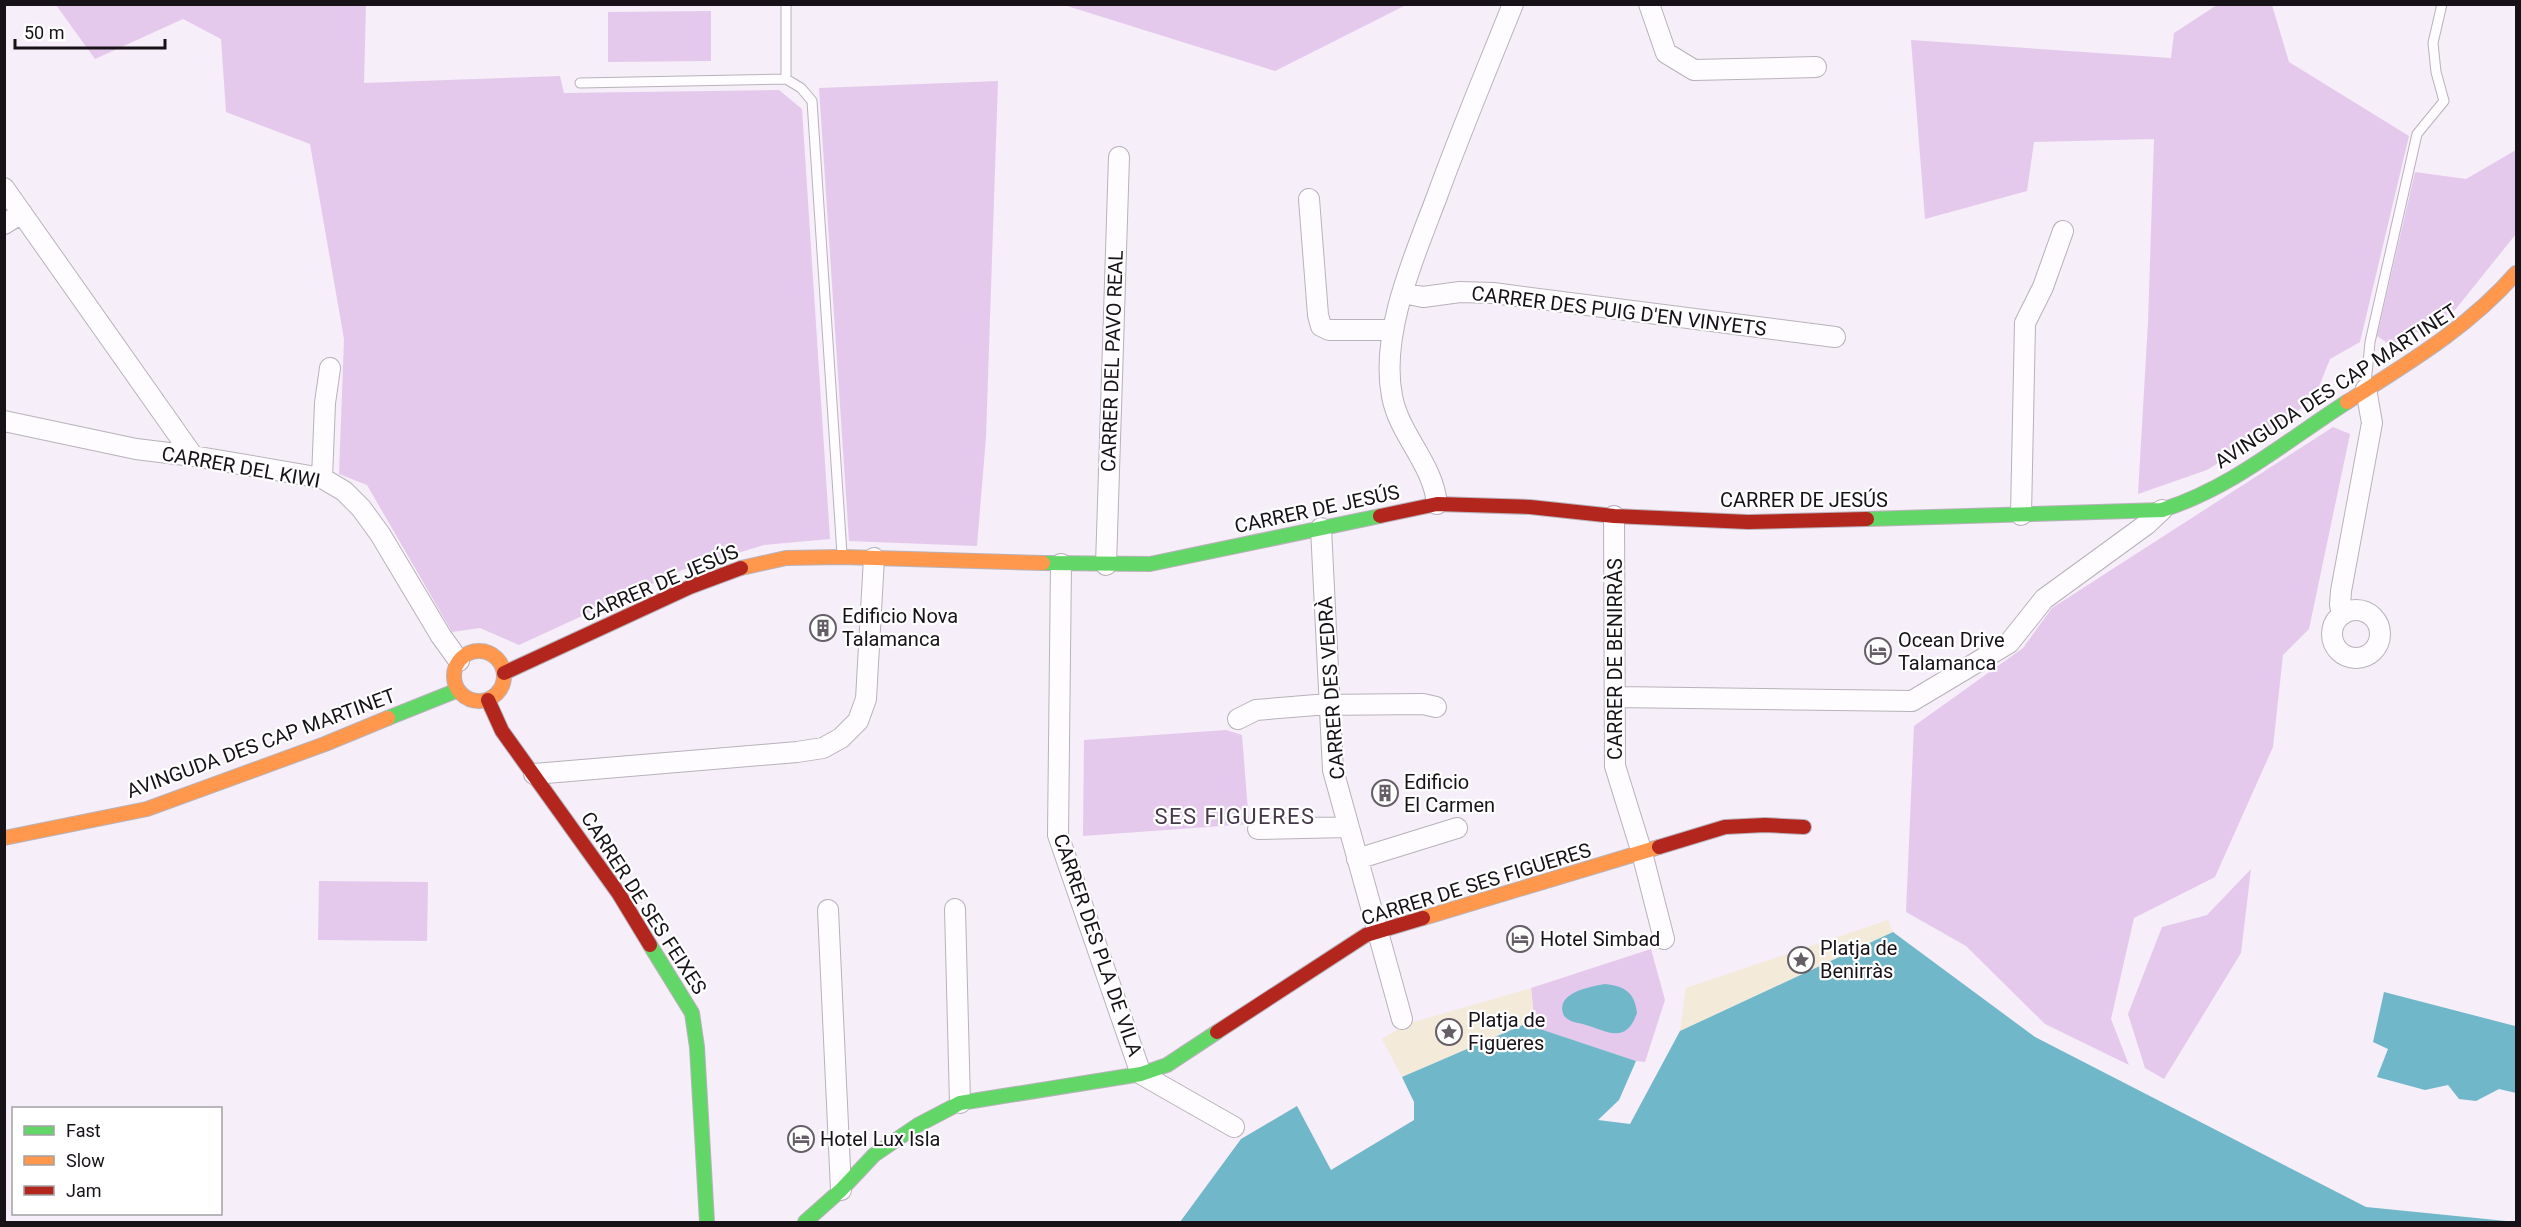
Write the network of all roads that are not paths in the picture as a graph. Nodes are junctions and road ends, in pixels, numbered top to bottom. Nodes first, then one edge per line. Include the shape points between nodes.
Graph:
1 (786, 4) edge
2 (1513, 4) edge
3 (1649, 4) edge
4 (2442, 4) edge
5 (1816, 67) dead end
6 (786, 79) junction
7 (580, 83) dead end
8 (1119, 157) dead end
9 (4, 188) edge
10 (1309, 200) dead end
11 (22, 213) junction
12 (4, 224) edge
13 (2063, 231) dead end
14 (2517, 273) edge
15 (1403, 293) junction
16 (1392, 330) junction
17 (1835, 337) dead end
18 (330, 368) dead end
19 (2366, 389) junction
20 (4, 420) edge
21 (193, 456) junction
22 (322, 478) junction
23 (1437, 504) junction
24 (2162, 510) junction
25 (2021, 515) junction
26 (1614, 516) junction
27 (1321, 528) junction
28 (842, 557) junction
29 (874, 558) junction
30 (1061, 564) junction
31 (1106, 565) junction
32 (2342, 615) dead end
33 (459, 661) junction
34 (504, 673) junction
35 (458, 690) junction
36 (1616, 697) junction
37 (488, 700) junction
38 (1329, 705) junction
39 (1436, 706) dead end
40 (1238, 718) dead end
41 (534, 774) junction
42 (1348, 827) junction
43 (1804, 827) dead end
44 (1456, 828) dead end
45 (1258, 829) dead end
46 (4, 838) edge
47 (1642, 853) junction
48 (1357, 859) junction
49 (956, 909) dead end
50 (828, 910) dead end
51 (1378, 932) junction
52 (1664, 939) dead end
53 (1402, 1019) dead end
54 (1141, 1074) junction
55 (960, 1103) junction
56 (1234, 1127) dead end
57 (841, 1190) junction
58 (707, 1222) edge
59 (804, 1222) edge

1 - 6 lane
2 - 15 street
3 - 5 street via 1666,53 1694,70
4 - 19 lane via 2433,43 2444,101 2417,134 2370,342
6 - 7 lane
6 - 28 lane via 812,101
8 - 31 street, CARRER DEL PAVO REAL
9 - 11 street
10 - 16 street via 1321,326 1329,330
11 - 12 street
11 - 21 street
13 - 25 street via 2025,323
14 - 19 street, AVINGUDA DES CAP MARTINET via 2453,335
15 - 16 street
15 - 17 street, CARRER DES PUIG D'EN VINYETS via 1423,297 1493,293
16 - 23 street via 1392,396 1401,424 1431,477
18 - 22 street
19 - 24 street, AVINGUDA DES CAP MARTINET via 2200,498
19 - 32 street via 2372,423 2341,591
20 - 21 street, CARRER DEL KIWI via 136,449
21 - 22 street, CARRER DEL KIWI
22 - 33 street, CARRER DEL KIWI via 362,508
23 - 26 street, CARRER DE JESÚS via 1530,507
23 - 27 street, CARRER DE JESÚS
24 - 25 street, CARRER DE JESÚS
24 - 36 street via 2043,599 2009,643 1912,701
25 - 26 street, CARRER DE JESÚS via 1748,522
26 - 36 street, CARRER DE BENIRRÀS
27 - 31 street, CARRER DE JESÚS via 1150,564
27 - 38 street, CARRER DES VEDRÀ
28 - 29 street, CARRER DE JESÚS
28 - 34 street, CARRER DE JESÚS via 786,558 741,568 690,587
29 - 30 street, CARRER DE JESÚS
29 - 41 street via 866,699 858,721 841,738 823,748 797,752
30 - 31 street, CARRER DE JESÚS
30 - 54 street, CARRER DES PLA DE VILA via 1058,835
33 - 34 street via 481,651 496,658
33 - 35 street via 454,676
34 - 37 street via 500,689
35 - 37 street via 471,700
35 - 46 street, AVINGUDA DES CAP MARTINET via 147,809
36 - 47 street, CARRER DE BENIRRÀS via 1615,766
37 - 41 street, CARRER DE SES FEIXES via 502,731
38 - 39 street
38 - 40 street via 1256,710
38 - 42 street, CARRER DES VEDRÀ via 1333,770
41 - 58 street, CARRER DE SES FEIXES via 620,894 692,1013
42 - 45 street
42 - 48 street, CARRER DES VEDRÀ
43 - 47 street, CARRER DE SES FIGUERES via 1725,827
44 - 48 street
47 - 51 street, CARRER DE SES FIGUERES
47 - 52 street, CARRER DE BENIRRÀS
48 - 51 street, CARRER DES VEDRÀ
49 - 55 street
50 - 57 street
51 - 53 street, CARRER DES VEDRÀ
51 - 54 street, CARRER DE SES FIGUERES via 1366,935 1167,1065
54 - 55 street, CARRER DE SES FIGUERES
54 - 56 street, CARRER DES PLA DE VILA
55 - 57 street, CARRER DE SES FIGUERES via 874,1155
57 - 59 street, CARRER DE SES FIGUERES

